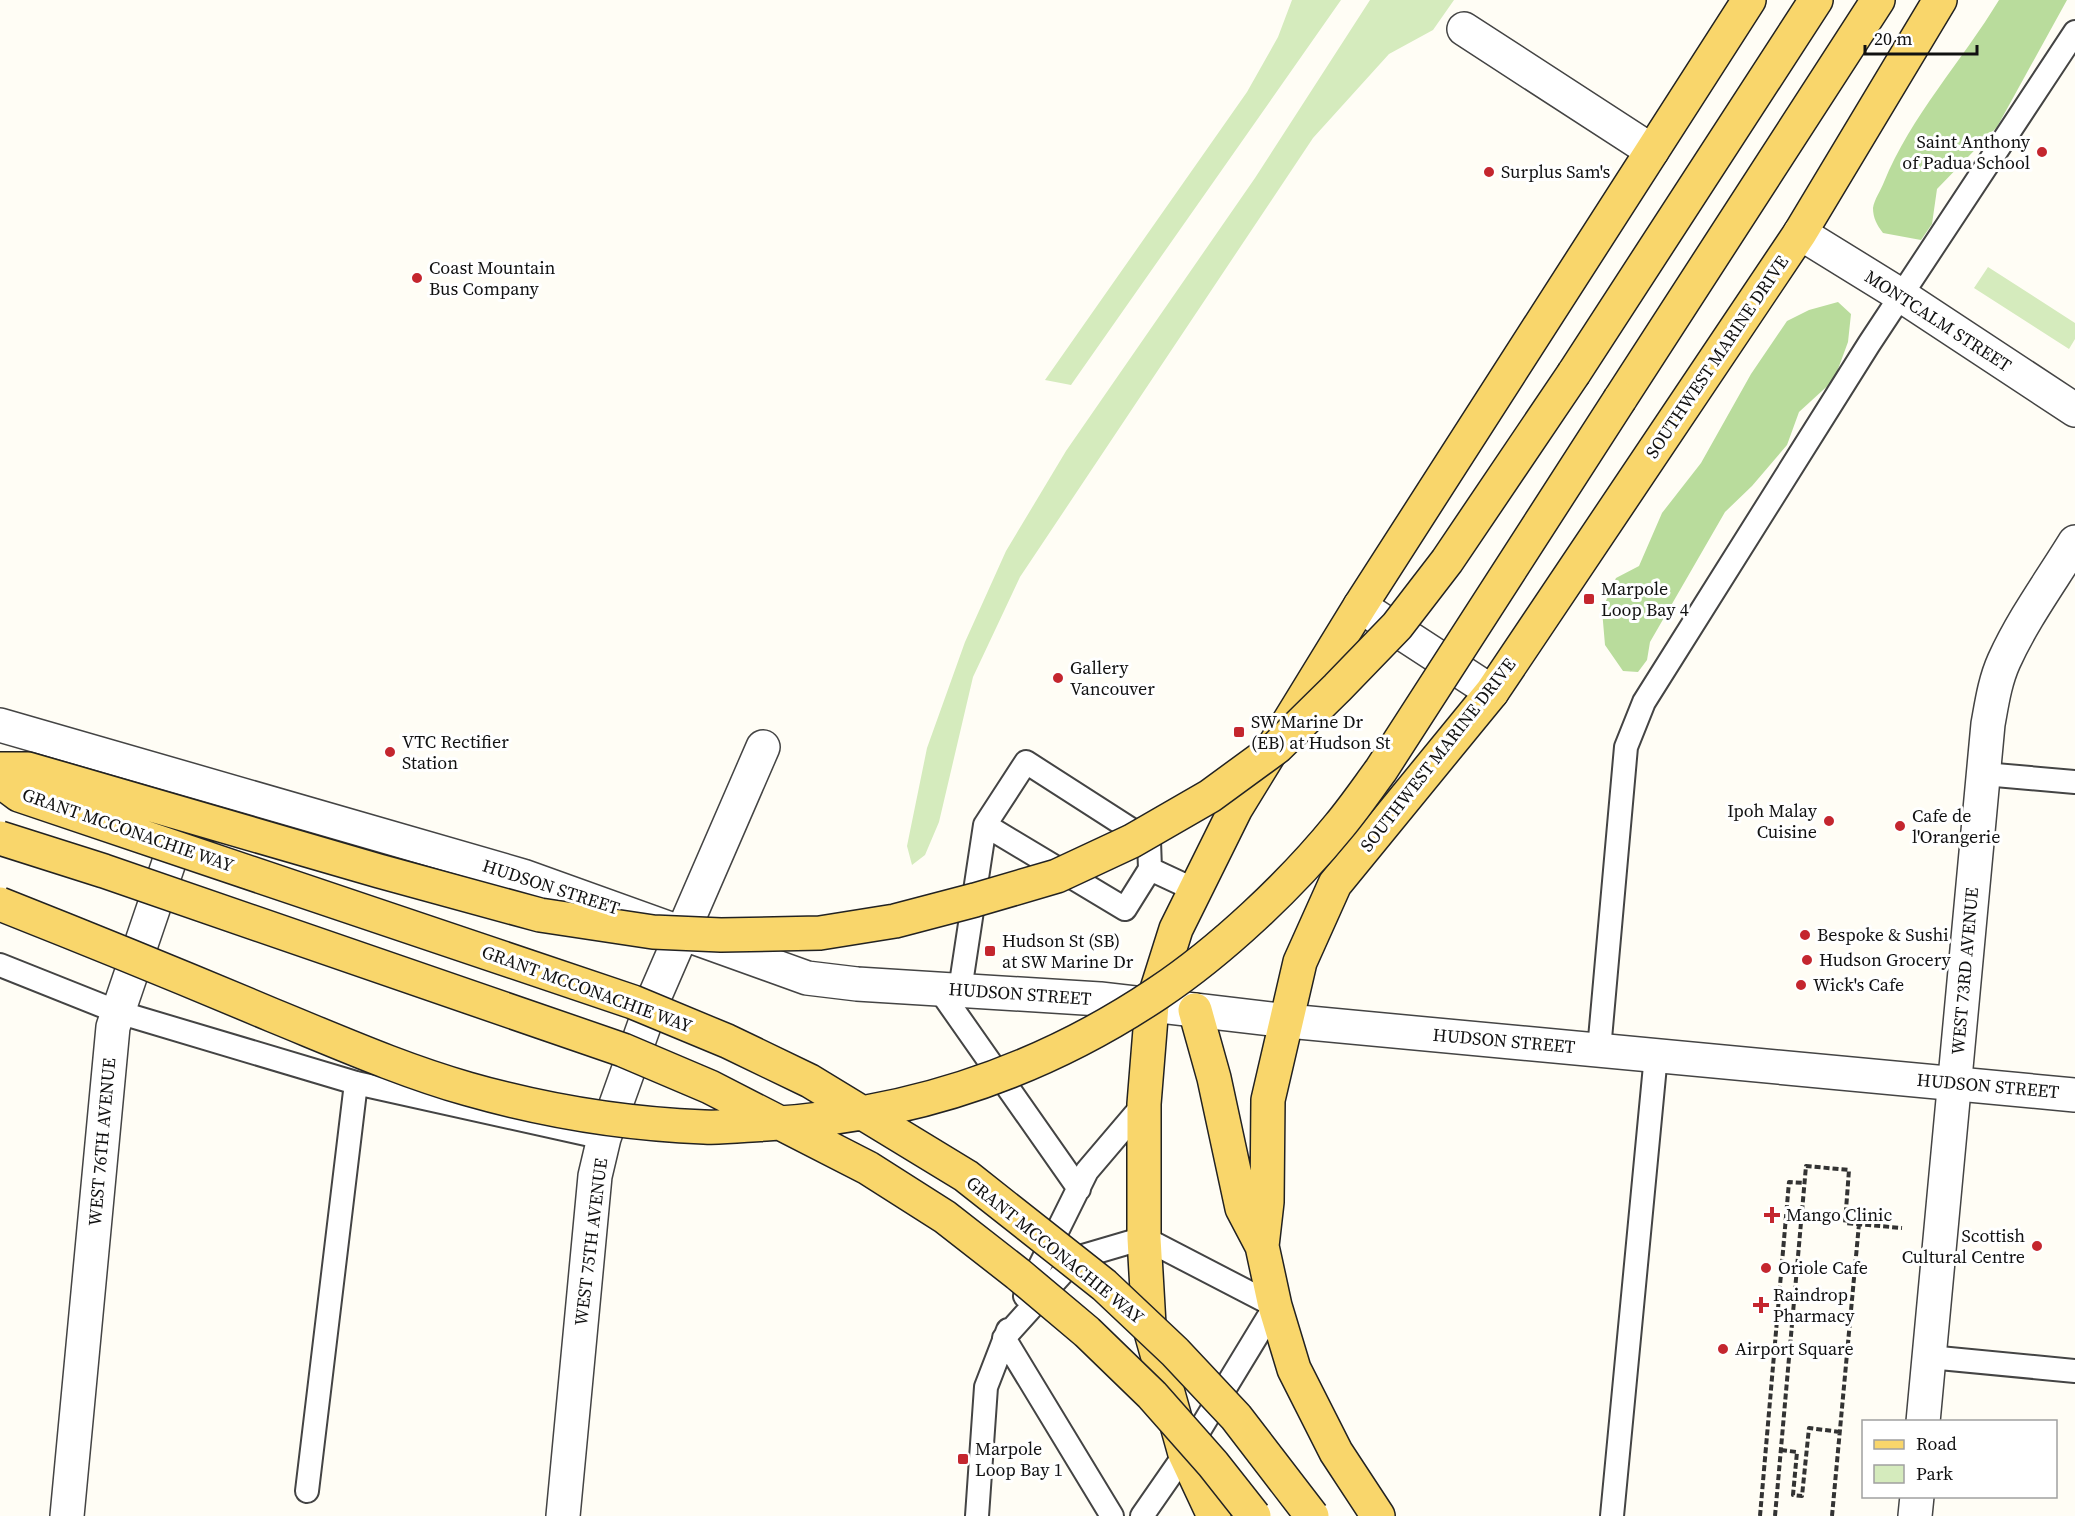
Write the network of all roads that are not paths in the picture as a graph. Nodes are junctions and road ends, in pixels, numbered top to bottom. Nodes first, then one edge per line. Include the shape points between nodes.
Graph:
1 (1749, 0) edge
2 (1816, 0) edge
3 (1878, 0) edge
4 (1940, 0) edge
5 (1464, 29) dead end
6 (2075, 32) edge
7 (1652, 150) junction
8 (1800, 233) junction
9 (1902, 296) junction
10 (2075, 410) edge
11 (2075, 542) edge
12 (1359, 606) junction
13 (1492, 692) junction
14 (0, 725) edge
15 (764, 747) dead end
16 (0, 769) edge
17 (1984, 774) junction
18 (0, 781) edge
19 (197, 781) junction
20 (2075, 782) edge
21 (984, 825) junction
22 (0, 838) edge
23 (1150, 869) junction
24 (1195, 890) junction
25 (0, 904) edge
26 (684, 933) junction
27 (0, 965) edge
28 (949, 989) junction
29 (1152, 1005) junction
30 (1195, 1010) junction
31 (118, 1012) junction
32 (1288, 1021) junction
33 (1599, 1050) junction
34 (1656, 1055) junction
35 (356, 1083) junction
36 (1955, 1084) junction
37 (2075, 1095) edge
38 (1144, 1104) junction
39 (604, 1138) junction
40 (1079, 1189) junction
41 (1144, 1239) junction
42 (1262, 1246) junction
43 (1275, 1306) junction
44 (1004, 1338) junction
45 (1929, 1357) junction
46 (2075, 1371) edge
47 (1923, 1420) edge
48 (1185, 1454) junction
49 (308, 1491) dead end
50 (1917, 1498) edge
51 (67, 1516) edge
52 (563, 1516) edge
53 (977, 1516) edge
54 (1112, 1516) edge
55 (1142, 1516) edge
56 (1214, 1516) edge
57 (1254, 1516) edge
58 (1312, 1516) edge
59 (1378, 1516) edge
60 (1612, 1516) edge
61 (1915, 1516) edge

1 - 7 main road
2 - 16 main road, bridge via 1574,373 1447,561 1397,626 1276,747 1210,796 1132,841 1067,871 907,918 820,933 653,932 540,915 28,769
3 - 25 main road, bridge via 1381,770 1339,826 1284,888 1221,945 1160,992 1022,1067 917,1102 855,1115 720,1127 596,1118 465,1089
4 - 8 main road, SOUTHWEST MARINE DRIVE
5 - 7 street
6 - 9 lane
7 - 12 main road
8 - 9 street, MONTCALM STREET
8 - 13 main road, SOUTHWEST MARINE DRIVE
9 - 10 street, MONTCALM STREET
9 - 33 lane via 1644,702 1626,747
11 - 17 street, WEST 73RD AVENUE via 2004,662 1988,724
12 - 13 street
12 - 24 main road via 1236,808
13 - 32 main road, SOUTHWEST MARINE DRIVE via 1335,884 1300,962
14 - 19 street, HUDSON STREET
15 - 26 street, WEST 75TH AVENUE
17 - 20 lane
17 - 36 street, WEST 73RD AVENUE
18 - 58 main road, GRANT MCCONACHIE WAY, bridge via 19,795 633,1002 810,1081 966,1176 1104,1285 1236,1417
19 - 26 street, HUDSON STREET via 524,876
19 - 31 street, WEST 76TH AVENUE
21 - 23 lane via 1125,909
21 - 23 lane via 1026,762 1149,842
21 - 28 lane
22 - 57 main road, bridge via 623,1050 710,1087 858,1163 945,1217 1087,1332 1152,1395
23 - 24 lane
24 - 29 main road via 1176,929
26 - 28 street, HUDSON STREET via 807,978
26 - 39 street, WEST 75TH AVENUE via 654,998
27 - 31 lane
28 - 29 street, HUDSON STREET
28 - 40 lane
29 - 30 street, HUDSON STREET
29 - 38 main road
30 - 32 street, HUDSON STREET
30 - 42 main road via 1242,1208
31 - 35 lane
31 - 51 street, WEST 76TH AVENUE via 113,1027
32 - 33 street, HUDSON STREET
32 - 42 main road, SOUTHWEST MARINE DRIVE via 1268,1100 1267,1203
33 - 34 street, HUDSON STREET
34 - 36 street, HUDSON STREET
34 - 60 lane
35 - 39 lane
35 - 49 lane
36 - 37 street, HUDSON STREET
36 - 45 street, WEST 73RD AVENUE
38 - 40 lane via 1087,1171
38 - 41 main road
39 - 52 street, WEST 75TH AVENUE via 595,1176
40 - 44 lane
41 - 43 lane
41 - 44 lane via 1076,1258
41 - 48 main road via 1149,1325
42 - 43 main road, SOUTHWEST MARINE DRIVE
43 - 48 lane
43 - 59 main road, SOUTHWEST MARINE DRIVE via 1294,1369 1336,1452
44 - 53 lane via 986,1387
44 - 54 lane
45 - 46 lane
45 - 47 street, WEST 73RD AVENUE
48 - 55 lane
48 - 56 main road
50 - 61 street

